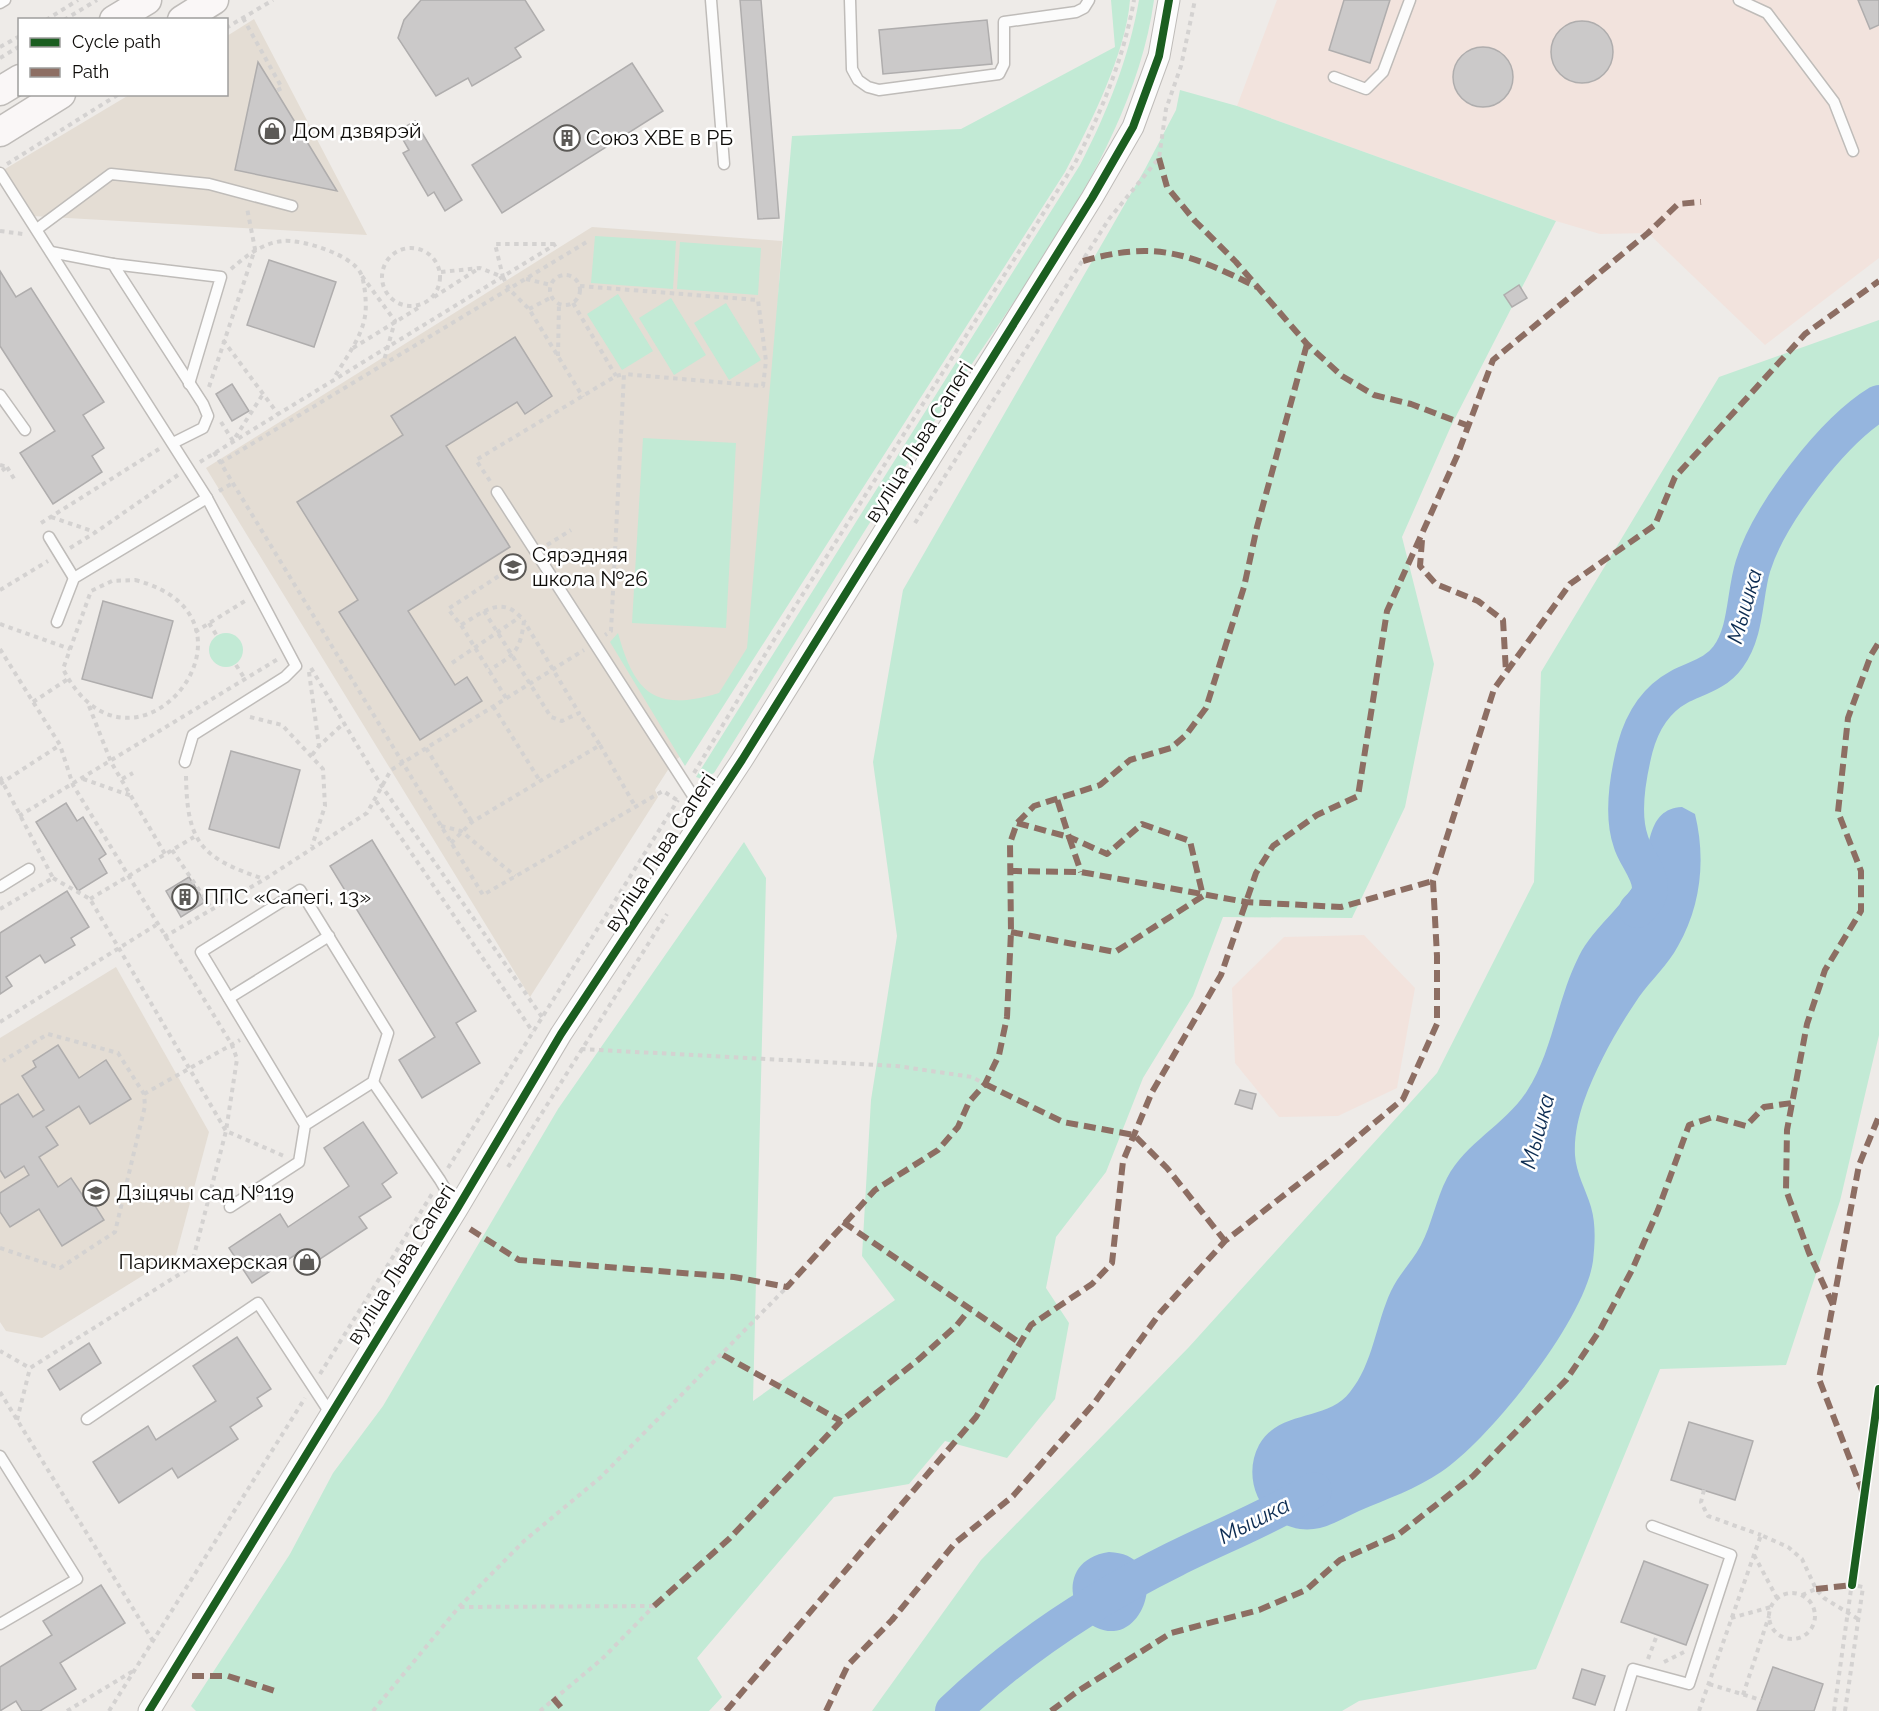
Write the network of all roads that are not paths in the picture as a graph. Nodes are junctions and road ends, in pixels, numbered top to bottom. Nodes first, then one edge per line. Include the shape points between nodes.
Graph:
1 (5, 0) edge
2 (147, 0) edge
3 (214, 0) edge
4 (711, 0) edge
5 (850, 0) edge
6 (1089, 0) edge
7 (1169, 0) edge
8 (1410, 0) edge
9 (1739, 0) edge
10 (0, 3) edge
11 (117, 18) edge
12 (185, 18) edge
13 (1334, 77) dead end
14 (18, 80) edge
15 (0, 91) edge
16 (58, 96) edge
17 (0, 132) edge
18 (1853, 151) dead end
19 (724, 164) dead end
20 (0, 170) edge
21 (292, 206) dead end
22 (32, 232) junction
23 (51, 252) junction
24 (114, 264) junction
25 (189, 384) junction
26 (0, 395) edge
27 (25, 430) dead end
28 (173, 443) junction
29 (497, 492) road end
30 (210, 496) junction
31 (49, 537) dead end
32 (74, 578) junction
33 (57, 622) dead end
34 (186, 762) road end
35 (706, 816) junction
36 (29, 869) dead end
37 (0, 886) edge
38 (330, 936) junction
39 (229, 998) junction
40 (373, 1082) junction
41 (305, 1125) junction
42 (231, 1207) dead end
43 (457, 1209) junction
44 (330, 1413) junction
45 (87, 1419) dead end
46 (0, 1456) edge
47 (1652, 1526) dead end
48 (0, 1624) edge
49 (149, 1711) edge
50 (1620, 1711) edge

1 - 10 lane
2 - 11 main road
3 - 12 main road
4 - 19 lane
5 - 6 lane via 852,69 858,80 879,90 999,74 1004,64 1004,22 1076,12
7 - 35 street, вуліца Льва Сапегі via 1159,56 1133,127 1110,168
8 - 13 lane via 1383,72 1366,89
9 - 18 lane via 1767,13 1834,102
14 - 15 main road
16 - 17 main road
20 - 22 lane
21 - 22 lane via 209,184 111,174
22 - 23 lane
23 - 24 lane
23 - 28 lane
24 - 25 lane
24 - 25 lane via 221,277
25 - 28 lane via 204,402 208,416 203,428
26 - 27 lane
28 - 30 lane
29 - 35 lane
30 - 32 lane
30 - 34 lane via 296,666 285,677 193,735
31 - 32 lane
32 - 33 lane
35 - 43 street, вуліца Льва Сапегі via 561,1034
36 - 37 lane
38 - 39 lane
38 - 39 lane via 300,890 201,952
38 - 40 lane via 388,1033
39 - 41 lane
40 - 41 lane
40 - 43 lane
41 - 42 lane via 299,1162
43 - 44 street, вуліца Льва Сапегі
44 - 45 lane via 258,1303
44 - 49 street, вуліца Льва Сапегі
46 - 48 lane via 77,1579
47 - 50 lane via 1731,1555 1689,1684 1633,1670

